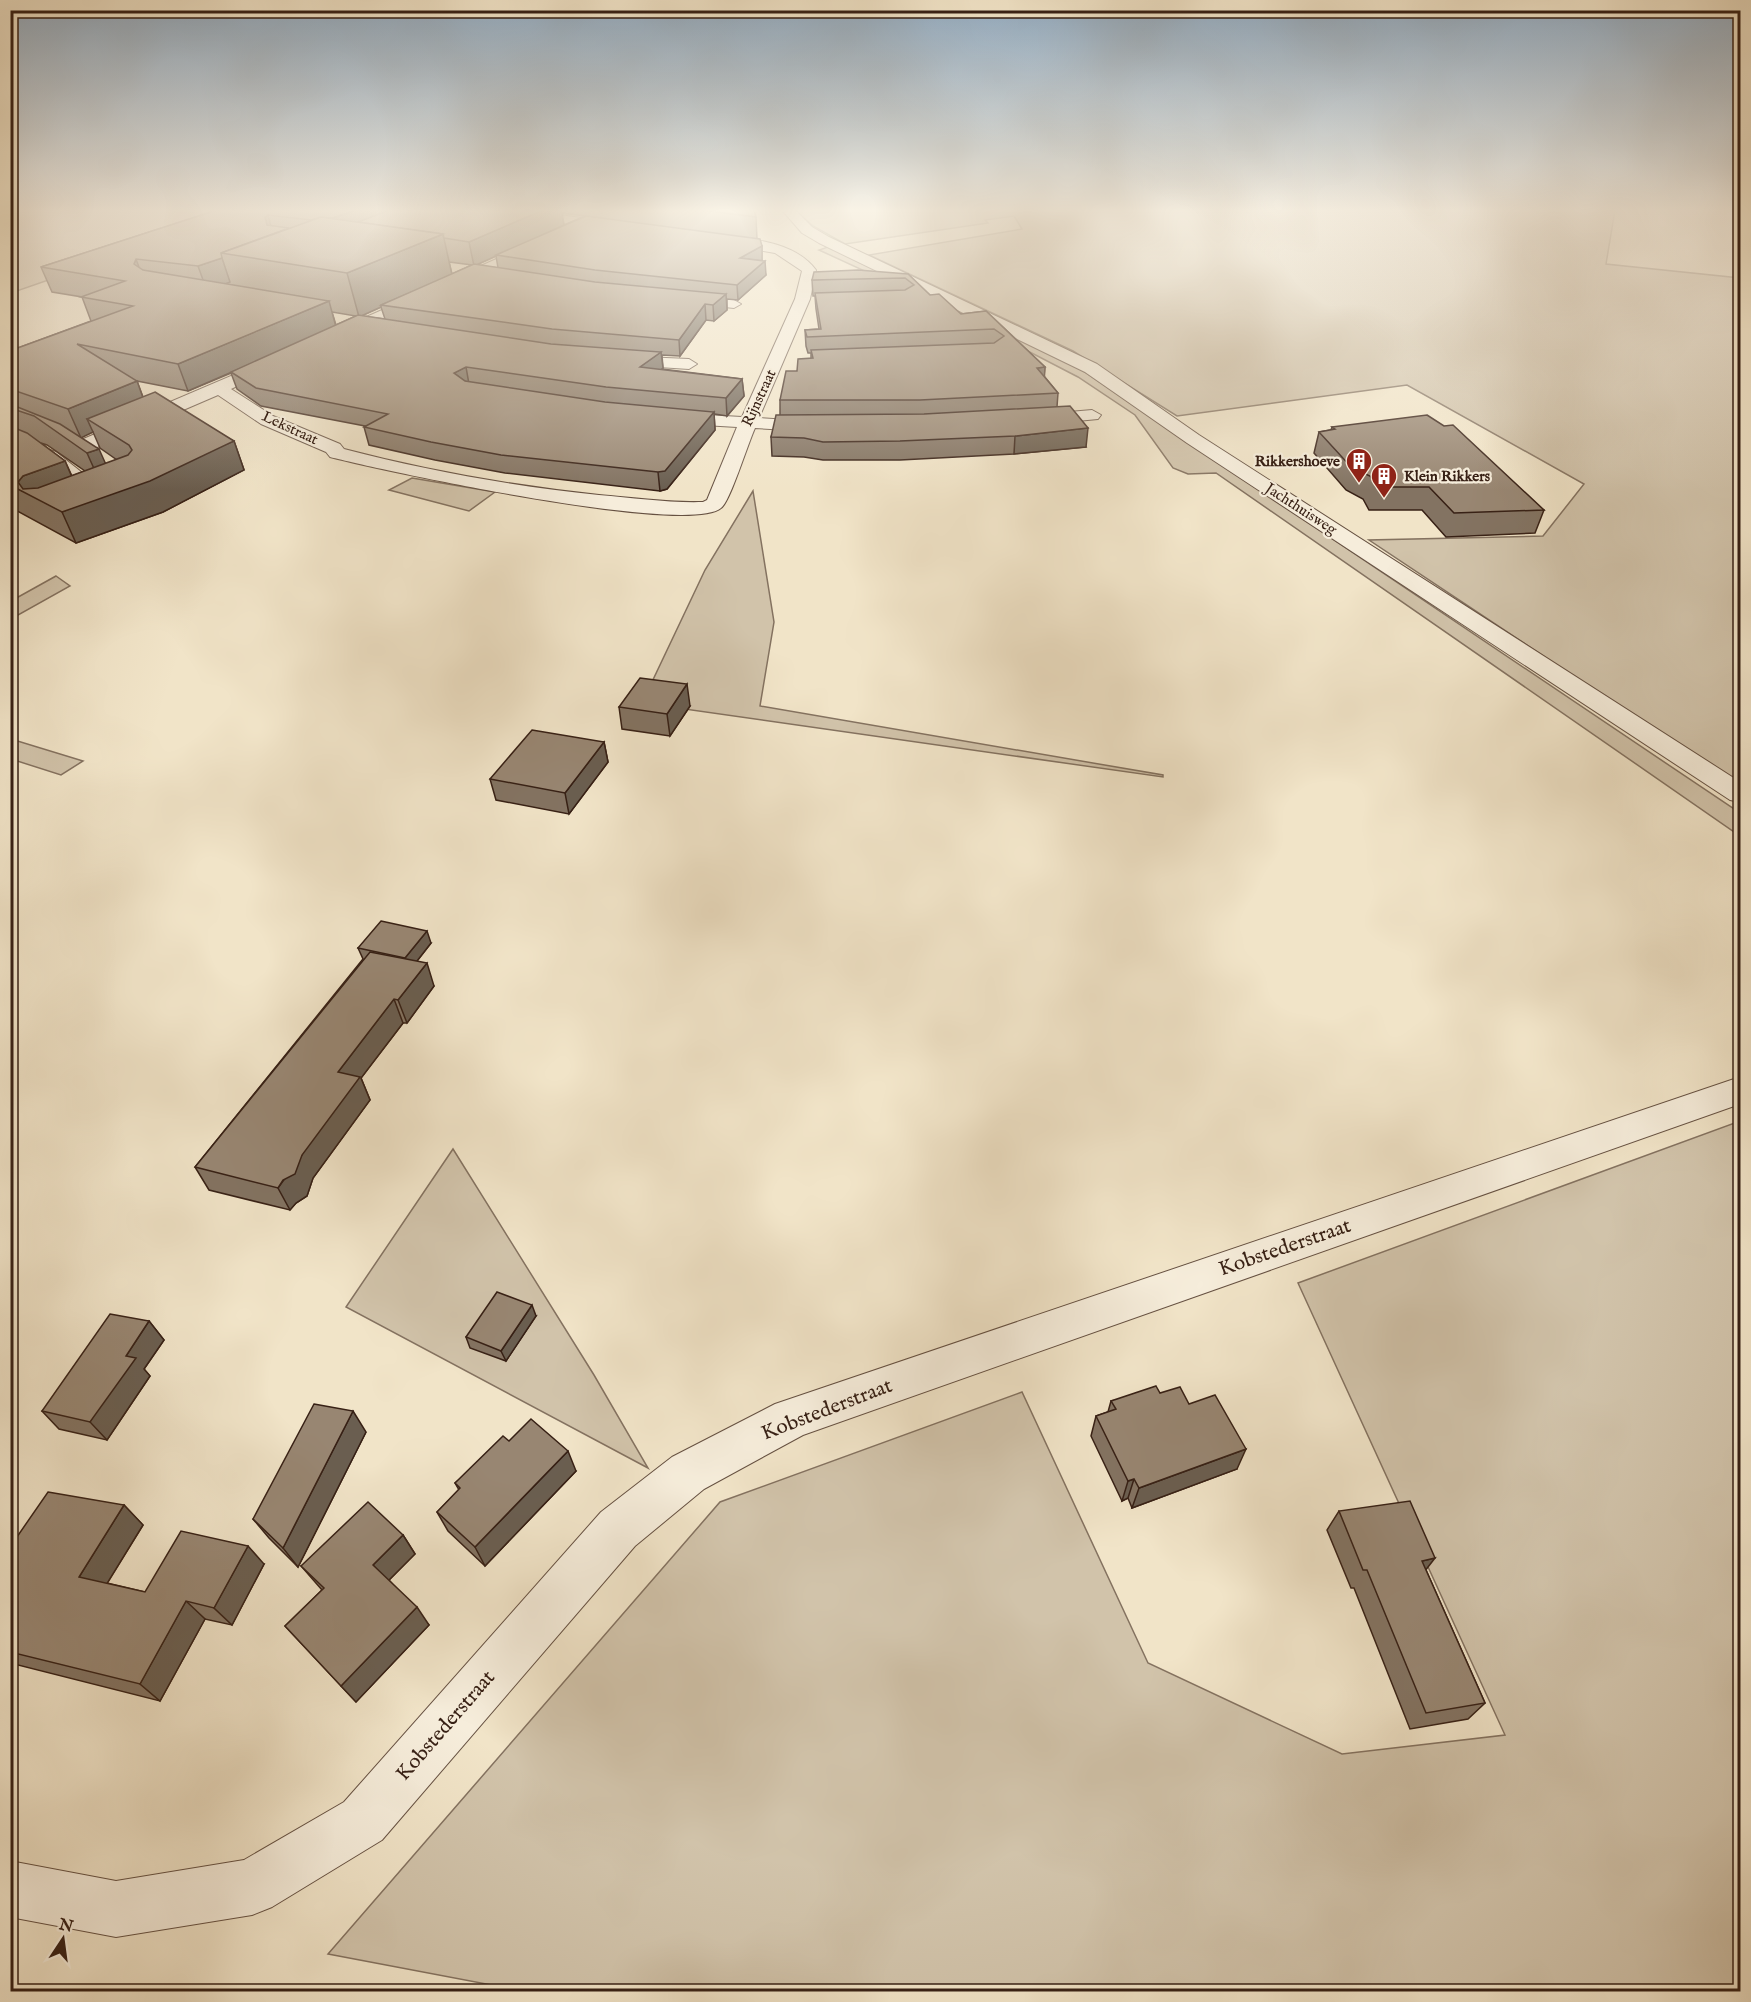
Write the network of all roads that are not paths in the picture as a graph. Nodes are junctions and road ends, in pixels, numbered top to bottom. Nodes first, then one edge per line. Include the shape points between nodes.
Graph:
1 (405, 303) edge
2 (728, 303) edge
3 (800, 303) edge
4 (956, 303) edge
5 (734, 304) edge
6 (326, 318) edge
7 (360, 324) junction
8 (393, 329) edge
9 (317, 343) edge
10 (284, 358) edge
11 (605, 360) edge
12 (796, 361) edge
13 (777, 362) junction
14 (689, 364) dead end
15 (219, 388) junction
16 (1092, 415) dead end
17 (658, 417) edge
18 (1016, 421) edge
19 (747, 425) junction
20 (837, 427) edge
21 (10, 442) edge
22 (102, 460) edge
23 (121, 485) edge
24 (99, 494) junction
25 (719, 495) joint
26 (78, 502) edge
27 (1740, 794) edge
28 (1740, 1090) edge
29 (10, 1889) edge

1 - 7 street
2 - 5 street
3 - 13 street, Rijnstraat
4 - 27 street, Jachthuisweg via 1091,368 1193,439
6 - 7 street
7 - 8 street
7 - 9 street
10 - 15 street
11 - 14 street
12 - 13 street
13 - 19 street, Rijnstraat
15 - 22 street via 73,444
15 - 25 street, Lekstraat via 267,420 337,453 387,467 484,486 662,506 708,508 717,503
16 - 18 street
17 - 19 street
19 - 20 street
19 - 25 street, Rijnstraat
21 - 24 street via 50,456
23 - 24 street
24 - 26 street
28 - 29 street, Kobstederstraat via 791,1419 688,1473 618,1529 363,1821 252,1887 116,1910

